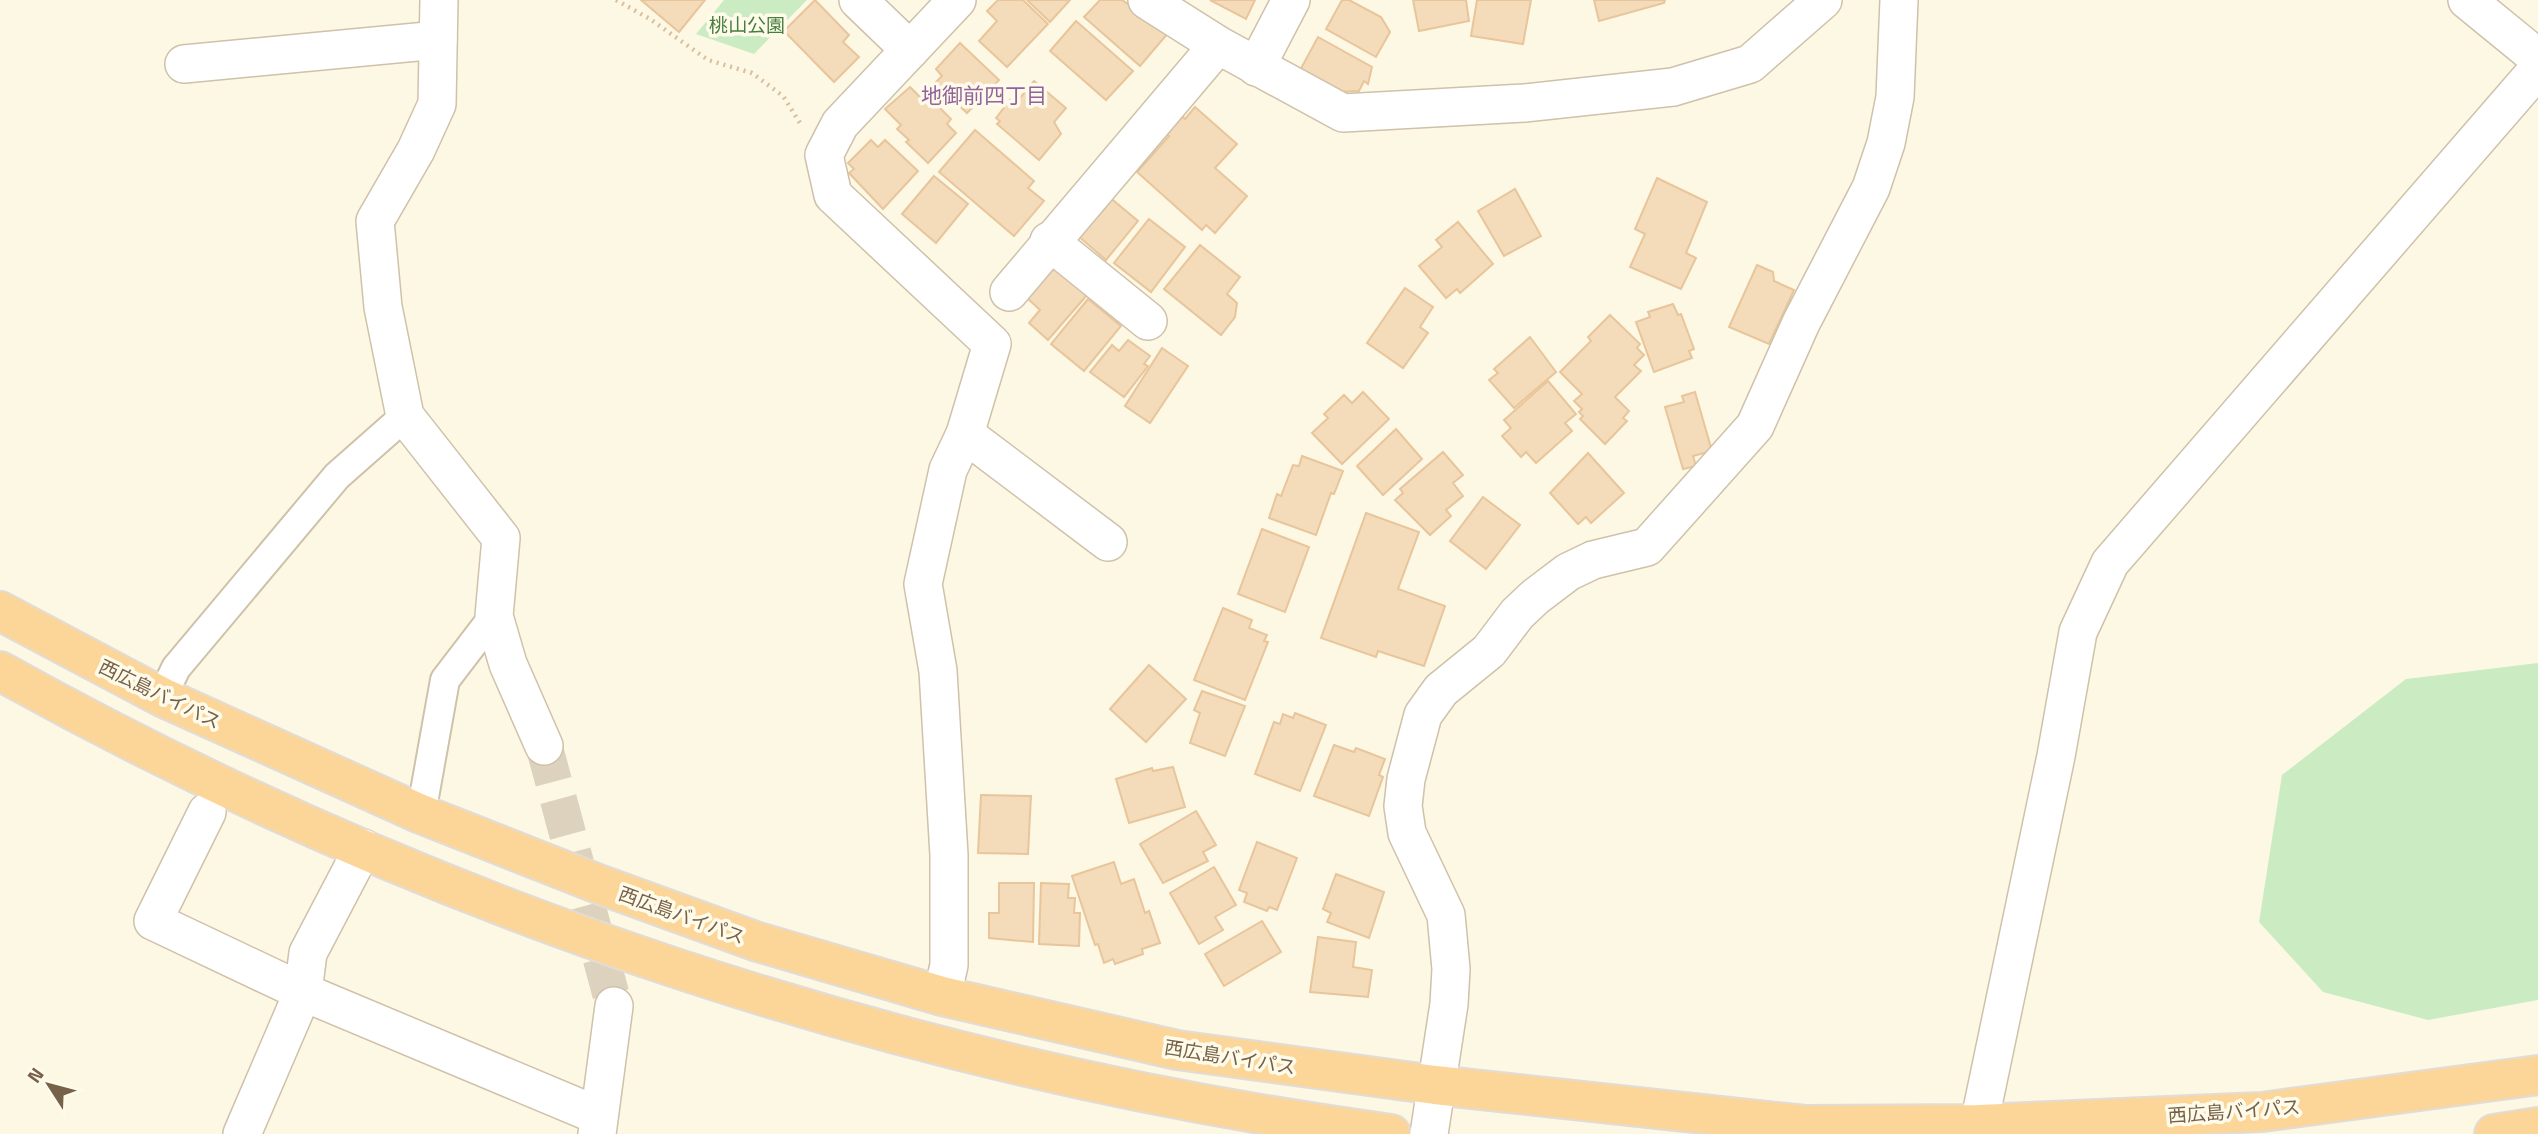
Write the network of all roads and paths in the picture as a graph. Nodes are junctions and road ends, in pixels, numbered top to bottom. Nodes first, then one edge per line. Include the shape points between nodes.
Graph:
1 (439, 0) edge
2 (616, 0) edge
3 (858, 0) edge
4 (957, 0) edge
5 (1147, 0) edge
6 (1291, 0) edge
7 (1823, 0) edge
8 (1899, 0) edge
9 (2467, 0) edge
10 (438, 40) junction
11 (1217, 45) junction
12 (910, 50) junction
13 (2538, 58) edge
14 (184, 64) dead end
15 (1256, 67) junction
16 (2538, 69) edge
17 (804, 128) dead end
18 (1049, 242) junction
19 (1009, 292) dead end
20 (1148, 321) dead end
21 (405, 416) junction
22 (965, 434) junction
23 (1108, 542) dead end
24 (0, 611) edge
25 (494, 616) junction
26 (0, 671) edge
27 (162, 697) junction
28 (544, 746) tunnel mouth
29 (207, 812) dead end
30 (421, 814) junction
31 (363, 848) junction
32 (303, 992) junction
33 (942, 996) junction
34 (614, 1006) tunnel mouth
35 (2538, 1075) edge
36 (1435, 1086) junction
37 (1979, 1124) junction
38 (598, 1125) edge
39 (2538, 1127) edge
40 (242, 1134) edge
41 (1391, 1134) edge
42 (1429, 1134) edge
43 (2494, 1134) edge

1 - 10 street
2 - 17 path via 708,60 751,72 783,96
3 - 12 street
4 - 12 street
5 - 11 street
6 - 15 street
7 - 15 street via 1750,64 1673,87 1524,103 1343,113
8 - 36 street via 1895,97 1871,188 1801,323 1755,426 1647,547 1580,566 1535,597 1489,651 1441,691 1423,715 1403,806 1407,833 1448,923 1450,992
9 - 13 street
10 - 14 street
10 - 21 street via 437,104 375,221 383,307
11 - 15 street
11 - 18 street
12 - 22 street via 840,124 824,155 833,195 992,344
16 - 37 street via 2110,563 2078,632
18 - 19 street
18 - 20 street
21 - 25 street via 501,538
21 - 27 street via 328,486 176,668
22 - 23 street
22 - 33 street via 948,470 923,584 938,671 949,855 949,965
24 - 27 highway, 西広島バイパス
25 - 28 street via 508,664
25 - 30 street via 445,680
26 - 31 highway via 141,745
27 - 30 highway, 西広島バイパス
29 - 32 street via 153,921
30 - 33 highway, 西広島バイパス via 755,941
31 - 32 street via 308,953
31 - 41 highway via 611,945 894,1033 1119,1087
32 - 38 street
32 - 40 street
33 - 36 highway, 西広島バイパス via 1177,1050
34 - 38 street
35 - 37 highway, 西広島バイパス via 2262,1112
36 - 37 highway, 西広島バイパス via 1805,1125
36 - 42 street
39 - 43 highway

